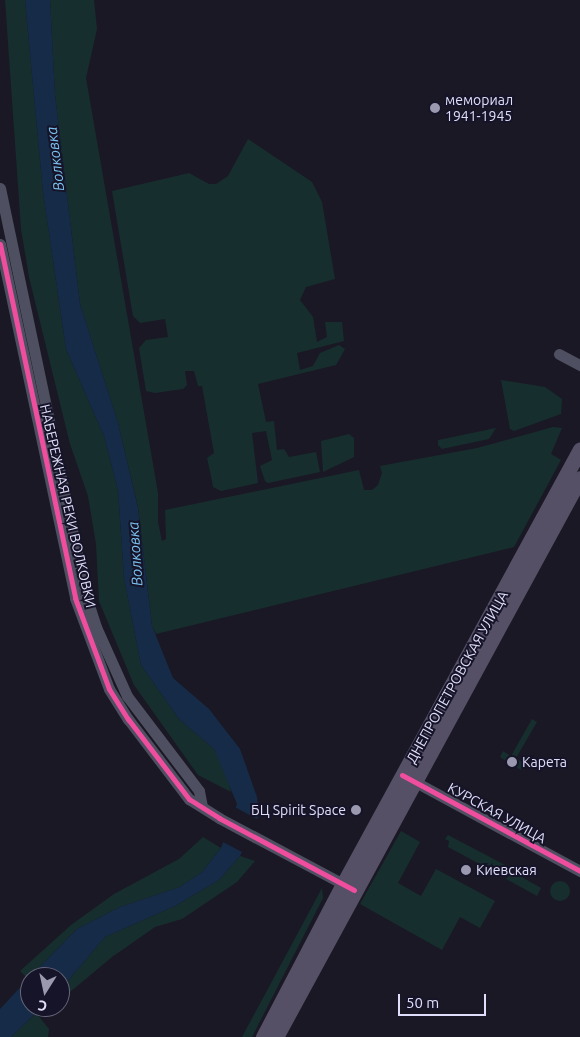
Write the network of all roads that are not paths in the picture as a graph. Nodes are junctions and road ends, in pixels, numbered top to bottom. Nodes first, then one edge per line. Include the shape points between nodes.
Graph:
1 (0, 188) edge
2 (0, 244) edge
3 (559, 354) dead end
4 (580, 365) edge
5 (580, 449) edge
6 (580, 478) edge
7 (408, 778) junction
8 (202, 806) junction
9 (580, 871) edge
10 (348, 887) junction
11 (263, 1037) edge
12 (276, 1037) edge

1 - 8 street, НАБЕРЕЖНАЯ РЕКИ ВОЛКОВКИ via 94,619 123,690 199,792
2 - 8 street, НАБЕРЕЖНАЯ РЕКИ ВОЛКОВКИ via 70,580 91,646 123,711 185,794
3 - 4 street
5 - 7 main road, ДНЕПРОПЕТРОВСКАЯ УЛИЦА
6 - 7 main road, ДНЕПРОПЕТРОВСКАЯ УЛИЦА
7 - 9 street, КУРСКАЯ УЛИЦА
7 - 10 main road, ДНЕПРОПЕТРОВСКАЯ УЛИЦА
8 - 10 street, НАБЕРЕЖНАЯ РЕКИ ВОЛКОВКИ
10 - 11 main road, ДНЕПРОПЕТРОВСКАЯ УЛИЦА
10 - 12 main road, ДНЕПРОПЕТРОВСКАЯ УЛИЦА

